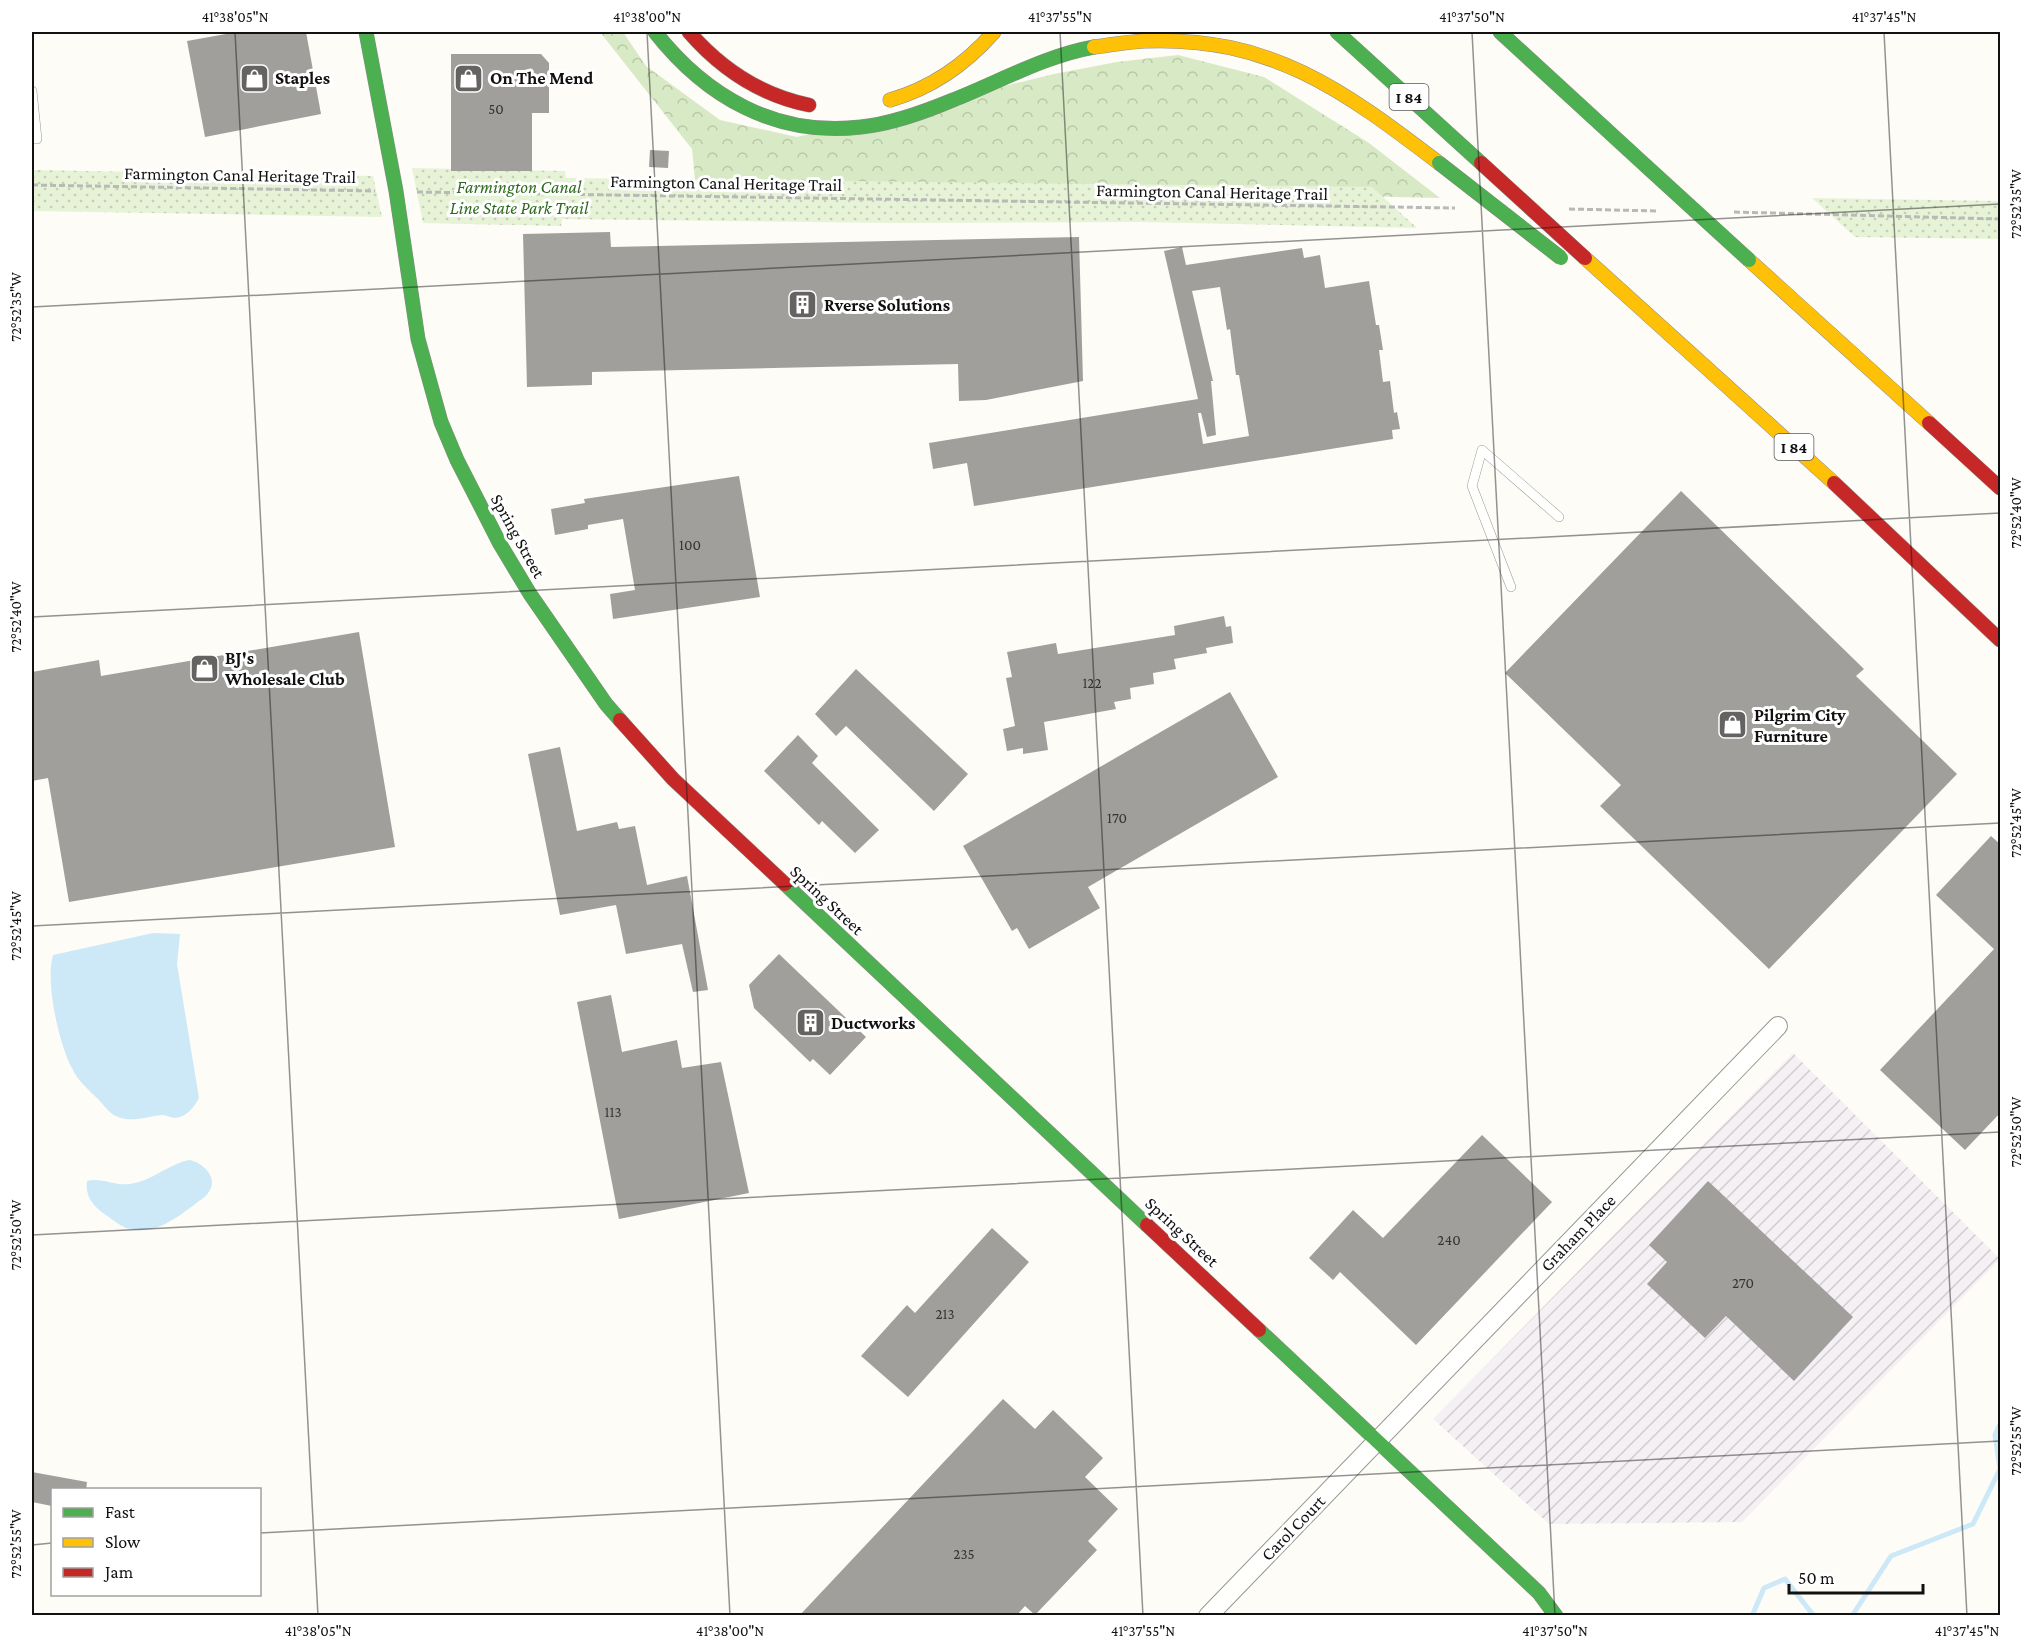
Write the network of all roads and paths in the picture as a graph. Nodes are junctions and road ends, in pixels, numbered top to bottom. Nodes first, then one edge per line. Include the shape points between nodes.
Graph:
1 (366, 32) edge
2 (655, 32) edge
3 (689, 32) edge
4 (994, 32) edge
5 (1337, 32) edge
6 (1500, 32) edge
7 (32, 91) edge
8 (871, 104) dead end
9 (828, 107) dead end
10 (32, 139) edge
11 (32, 185) edge
12 (396, 191) junction
13 (1420, 207) dead end
14 (1566, 262) dead end
15 (1589, 280) dead end
16 (1753, 410) junction
17 (2001, 488) edge
18 (1559, 517) dead end
19 (1511, 587) dead end
20 (2001, 640) edge
21 (1778, 1026) dead end
22 (1378, 1440) junction
23 (1208, 1616) edge
24 (1557, 1616) edge

1 - 12 main road, Spring Street
2 - 14 main road, bridge via 690,73 714,92 771,119 826,130 875,127 901,120 1042,62 1085,49 1138,41 1193,42 1258,54 1360,105
3 - 9 main road via 753,87 778,98
4 - 8 main road via 962,65 941,79 894,99
5 - 16 main road, I 84, bridge
6 - 17 main road, bridge
7 - 10 lane via 37,139
11 - 12 path, Farmington Canal Heritage Trail
12 - 13 path, Farmington Canal Heritage Trail
12 - 22 main road, Spring Street via 418,339 441,422 500,544 606,704 673,779 726,830
15 - 16 main road
16 - 20 main road, I 84
18 - 19 lane via 1482,450 1473,486
21 - 22 street, Graham Place
22 - 23 street, Carol Court
22 - 24 main road, Spring Street via 1539,1593

